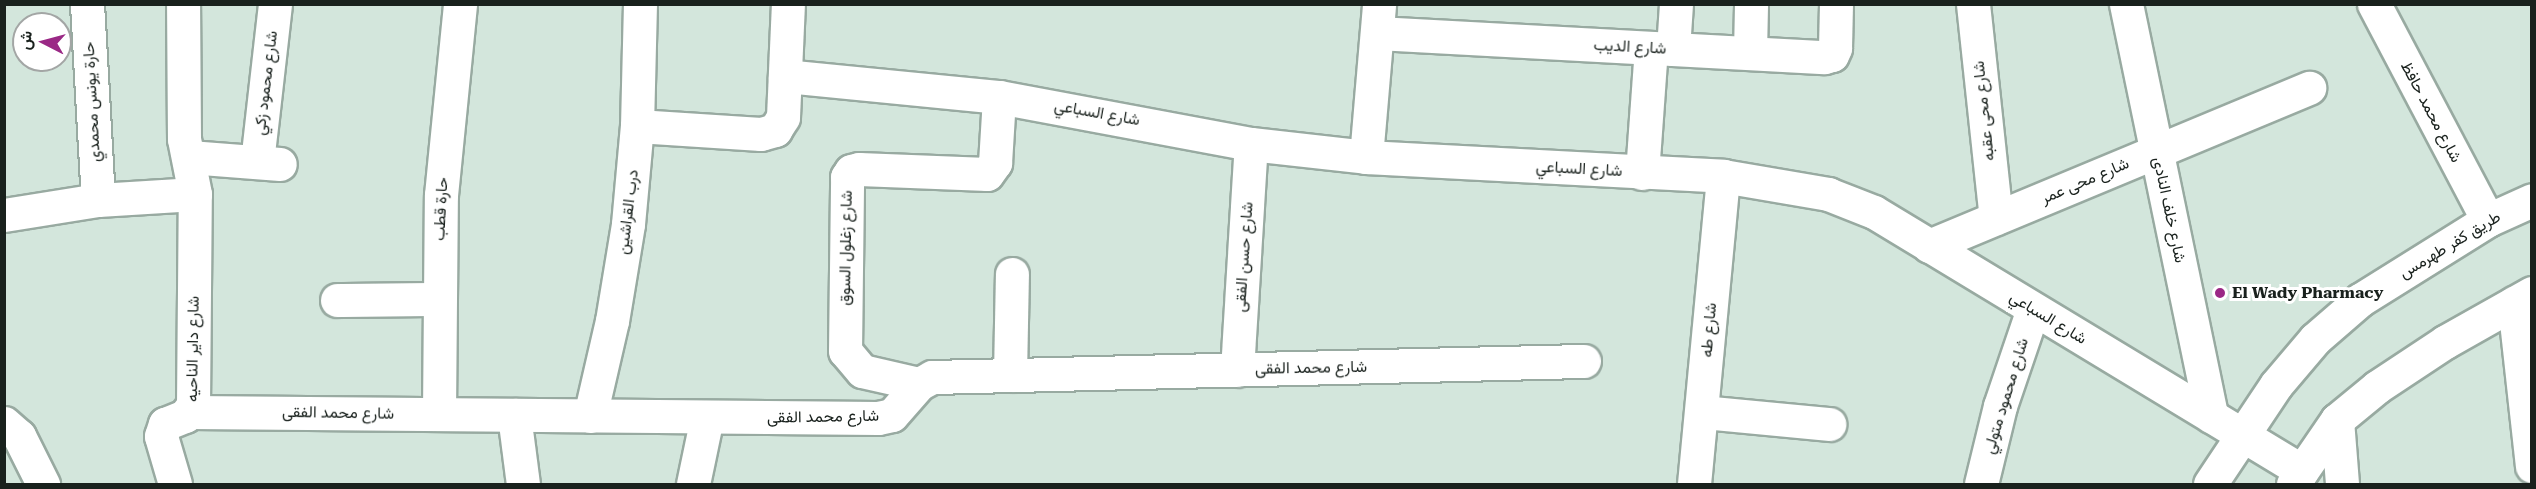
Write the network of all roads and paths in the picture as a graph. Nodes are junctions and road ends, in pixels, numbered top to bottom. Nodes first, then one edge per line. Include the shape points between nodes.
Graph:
1 (87, 4) edge
2 (183, 4) edge
3 (275, 4) edge
4 (460, 4) edge
5 (640, 4) edge
6 (788, 4) edge
7 (1677, 4) edge
8 (1751, 4) edge
9 (1836, 4) edge
10 (1973, 4) edge
11 (2126, 4) edge
12 (2374, 4) edge
13 (1378, 19) edge
14 (1662, 48) junction
15 (1750, 53) junction
16 (785, 76) junction
17 (2309, 88) dead end
18 (999, 97) junction
19 (637, 126) junction
20 (1251, 144) junction
21 (2157, 151) junction
22 (189, 157) junction
23 (1366, 157) junction
24 (1642, 173) junction
25 (1723, 176) junction
26 (195, 194) junction
27 (98, 200) junction
28 (2532, 200) edge
29 (4, 215) edge
30 (1996, 218) junction
31 (2488, 220) junction
32 (1929, 246) junction
33 (1012, 274) dead end
34 (437, 298) junction
35 (2523, 298) edge
36 (337, 300) dead end
37 (2033, 309) junction
38 (1584, 361) dead end
39 (1237, 370) junction
40 (1010, 375) junction
41 (919, 384) junction
42 (191, 412) junction
43 (1702, 412) junction
44 (439, 414) junction
45 (514, 415) junction
46 (590, 416) junction
47 (2211, 416) junction
48 (707, 417) junction
49 (2337, 420) junction
50 (4, 423) edge
51 (1829, 424) dead end
52 (2241, 434) junction
53 (2532, 466) edge
54 (2298, 478) edge
55 (43, 484) edge
56 (175, 484) edge
57 (524, 484) edge
58 (693, 484) edge
59 (1694, 484) edge
60 (1981, 484) edge
61 (2210, 484) edge
62 (2342, 484) edge

1 - 27 street, حارة يونس محمدي
2 - 22 street, شارع داير الناحيه via 184,139
3 - 22 street, شارع محمود زكي via 268,163
4 - 34 street, حارة قطب via 441,195
5 - 19 street, درب القراشين
6 - 16 street
7 - 14 street
8 - 15 street
9 - 15 street, شارع الديب via 1833,55
10 - 30 street, شارع محى عقبه
11 - 21 street, شارع خلف النادى
12 - 31 street, شارع محمد حافظ
13 - 14 street, شارع الديب
13 - 23 street
14 - 15 street, شارع الديب
14 - 24 street
16 - 18 street, شارع السباعي
16 - 19 street via 783,117 775,130 761,134
17 - 21 street, شارع محى عمر
18 - 20 street, شارع السباعي
18 - 41 street, شارع زغلول السوق via 994,163 987,174 859,170 847,177 845,351 862,371
19 - 46 street, درب القراشين via 614,310
20 - 23 street, شارع السباعي
20 - 39 street, شارع حسن الفقى
21 - 30 street, شارع محى عمر
21 - 47 street, شارع خلف النادى
22 - 26 street, شارع داير الناحيه
23 - 24 street, شارع السباعي
24 - 25 street, شارع السباعي
25 - 32 street, شارع السباعي via 1828,194 1874,212
25 - 43 street, شارع طه
26 - 27 street
26 - 42 street, شارع داير الناحيه
27 - 29 street
28 - 31 street, طريق كفر طهرمس
30 - 32 street, شارع محى عمر
31 - 52 street, طريق كفر طهرمس via 2360,300 2315,339
32 - 37 street, شارع السباعي
33 - 40 street
34 - 36 street
34 - 44 street, حارة قطب
35 - 49 street via 2445,342 2377,387
35 - 53 street
37 - 47 street, شارع السباعي
37 - 60 street, شارع محمود متولي via 2000,406
38 - 39 street, شارع محمد الفقى
39 - 40 street, شارع محمد الفقى
40 - 41 street, شارع محمد الفقى via 932,377
41 - 48 street, شارع محمد الفقى via 903,406 878,418
42 - 44 street, شارع محمد الفقى
42 - 56 street, شارع داير الناحيه via 165,424 161,436
43 - 51 street
43 - 59 street, شارع طه
44 - 45 street, شارع محمد الفقى
45 - 46 street, شارع محمد الفقى
45 - 57 street
46 - 48 street, شارع محمد الفقى
47 - 52 street, شارع السباعي
48 - 58 street
49 - 54 street
49 - 62 street
50 - 55 street via 19,436
52 - 54 street, شارع السباعي
52 - 61 street, طريق كفر طهرمس

